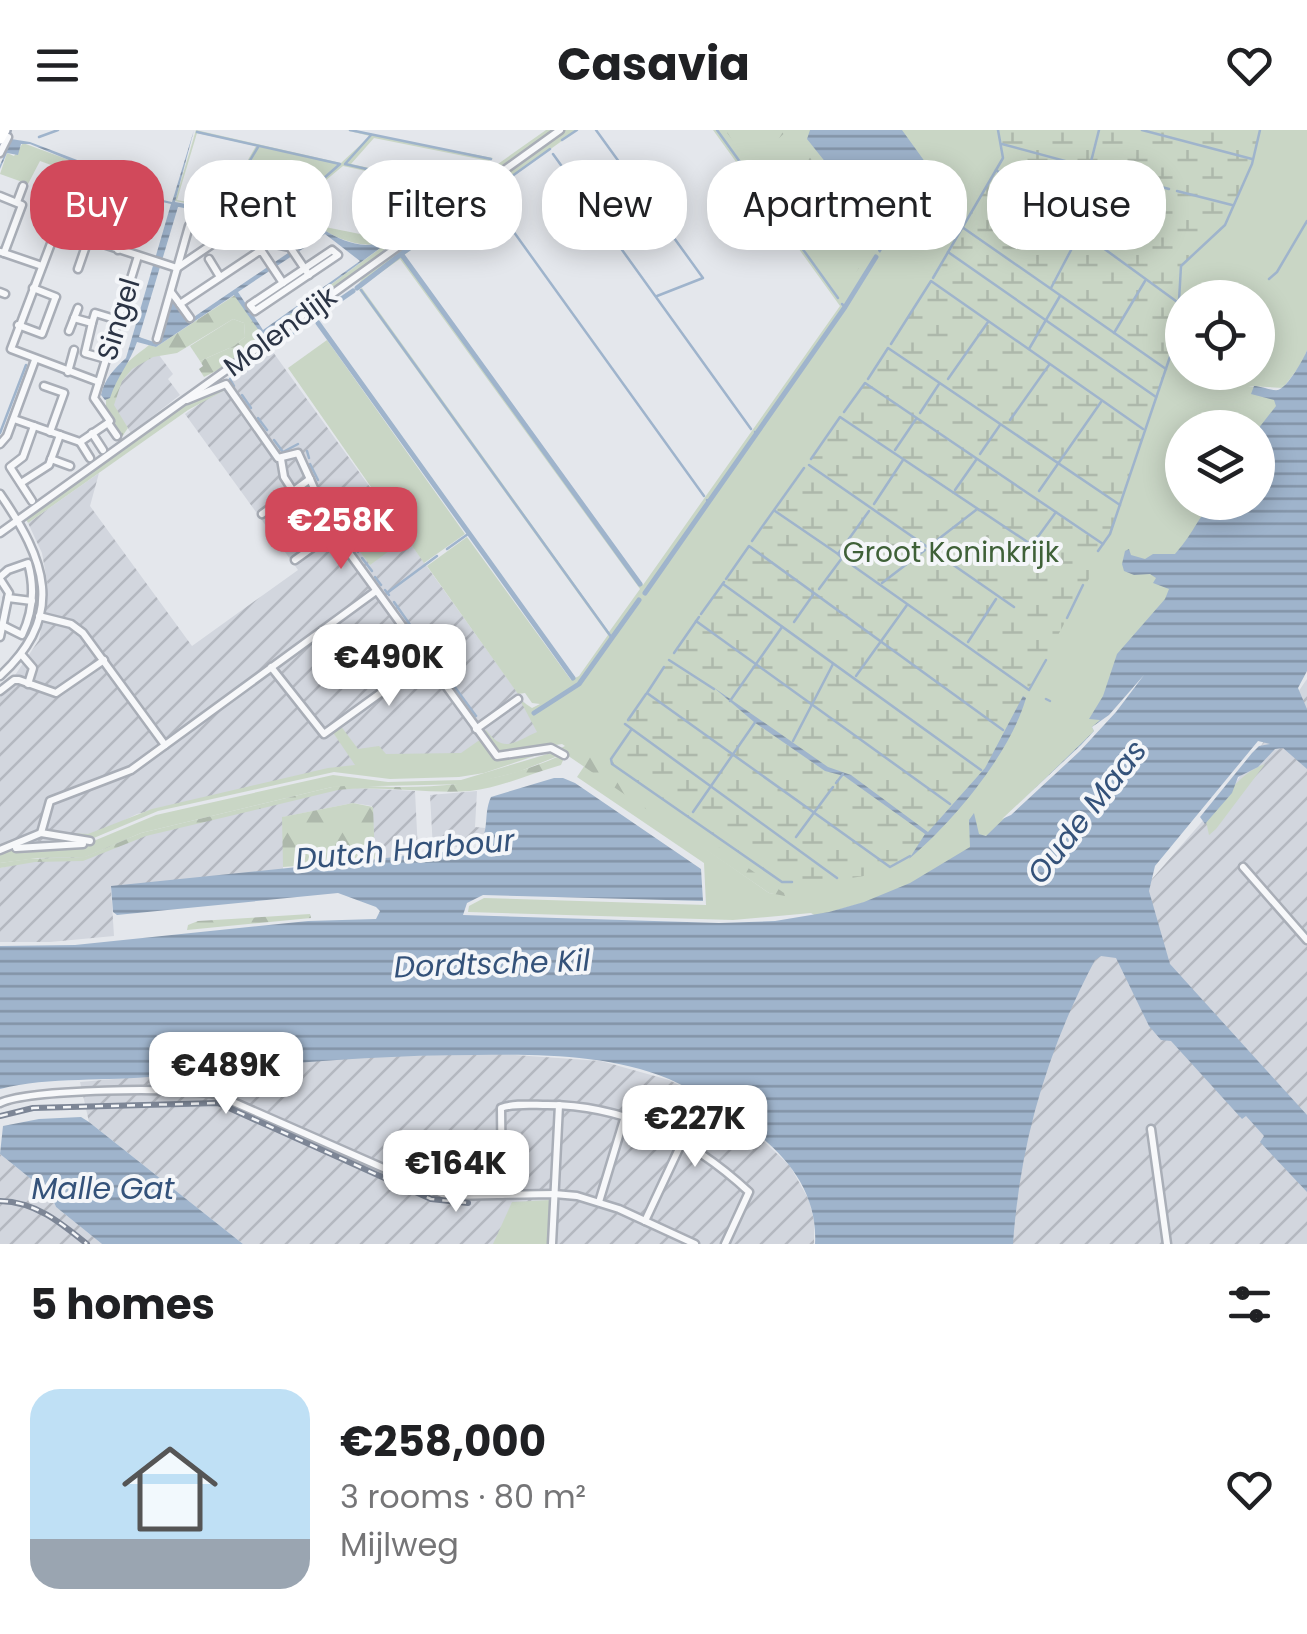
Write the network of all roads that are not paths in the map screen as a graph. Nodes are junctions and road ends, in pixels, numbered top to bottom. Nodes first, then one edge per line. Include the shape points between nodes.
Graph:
1 (560, 130) edge
2 (3, 133) edge
3 (0, 153) edge
4 (23, 186) dead end
5 (1, 198) edge
6 (17, 202) junction
7 (184, 244) edge
8 (48, 250) edge
9 (85, 250) edge
10 (118, 250) edge
11 (211, 250) edge
12 (261, 250) joint
13 (287, 250) edge
14 (2, 252) edge
15 (206, 255) junction
16 (138, 256) junction
17 (42, 266) junction
18 (177, 268) junction
19 (78, 269) dead end
20 (220, 277) junction
21 (285, 286) junction
22 (33, 288) junction
23 (170, 292) junction
24 (180, 304) junction
25 (78, 308) dead end
26 (74, 318) junction
27 (190, 318) dead end
28 (118, 320) junction
29 (92, 324) junction
30 (18, 326) junction
31 (69, 331) dead end
32 (157, 339) dead end
33 (74, 350) dead end
34 (106, 359) junction
35 (35, 360) junction
36 (68, 372) junction
37 (99, 382) junction
38 (44, 386) dead end
39 (183, 401) junction
40 (14, 418) junction
41 (108, 423) junction
42 (34, 426) junction
43 (50, 432) junction
44 (92, 434) junction
45 (60, 435) junction
46 (117, 436) dead end
47 (80, 442) junction
48 (0, 444) edge
49 (103, 450) dead end
50 (51, 458) junction
51 (90, 458) dead end
52 (281, 459) junction
53 (70, 466) dead end
54 (310, 479) junction
55 (21, 483) junction
56 (293, 491) junction
57 (0, 494) edge
58 (32, 501) dead end
59 (262, 514) dead end
60 (18, 520) junction
61 (0, 532) edge
62 (334, 532) junction
63 (295, 560) dead end
64 (0, 578) edge
65 (376, 590) junction
66 (8, 598) junction
67 (32, 601) junction
68 (3, 610) edge
69 (39, 616) junction
70 (2, 626) junction
71 (0, 637) edge
72 (24, 656) junction
73 (104, 660) junction
74 (426, 660) junction
75 (271, 667) junction
76 (0, 676) edge
77 (28, 684) junction
78 (0, 692) edge
79 (518, 699) dead end
80 (476, 728) junction
81 (165, 745) junction
82 (564, 754) dead end
83 (42, 834) junction
84 (0, 850) edge
85 (1244, 867) dead end
86 (1307, 940) edge
87 (0, 1103) edge
88 (559, 1105) junction
89 (625, 1116) junction
90 (1151, 1129) dead end
91 (682, 1140) junction
92 (554, 1194) junction
93 (502, 1195) junction
94 (599, 1202) junction
95 (645, 1221) junction
96 (552, 1244) edge
97 (695, 1244) edge
98 (724, 1244) edge
99 (1167, 1244) edge

1 - 39 street, Molendijk
2 - 3 street
4 - 6 street
5 - 6 street
6 - 14 street via 22,204
7 - 18 street
8 - 17 street
9 - 19 street
10 - 16 street
11 - 15 street
12 - 20 street
12 - 21 street
13 - 21 street via 306,272
14 - 17 street
15 - 18 street
15 - 20 street
16 - 18 street
16 - 28 street, Singel
17 - 22 street
18 - 23 street
20 - 24 street
21 - 21 street via 250,305 255,312
22 - 30 street
22 - 30 street via 55,298 42,334
23 - 24 street
23 - 32 street
24 - 27 street
25 - 26 street
26 - 29 street
26 - 31 street
28 - 29 street via 95,313
28 - 34 street, Singel
29 - 34 street via 85,353
30 - 35 street via 11,350
33 - 36 street
34 - 37 street, Singel
35 - 36 street, Singel
35 - 40 street
36 - 37 street, Singel
37 - 41 street via 94,398
38 - 43 street via 64,393
39 - 52 street via 226,384
39 - 60 street, Molendijk
40 - 42 street
40 - 48 street
41 - 44 street
41 - 46 street
42 - 43 street
42 - 55 street via 23,457 10,467
43 - 45 street
44 - 47 street
44 - 49 street
45 - 47 street
45 - 50 street
47 - 51 street
50 - 53 street
50 - 55 street
52 - 54 street via 298,453
52 - 56 street
54 - 56 street
54 - 62 street
55 - 58 street
56 - 59 street
57 - 60 street
60 - 61 street, Molendijk
60 - 69 street via 40,565
62 - 63 street
62 - 65 street
64 - 66 street
64 - 67 street via 28,563
65 - 74 street
65 - 75 street
66 - 67 street
66 - 68 street
67 - 70 street via 22,635
68 - 70 street
69 - 72 street
69 - 73 street via 76,626
70 - 71 street
72 - 76 street
72 - 77 street via 32,668
73 - 77 street via 56,693
73 - 81 street
74 - 75 street via 327,731
74 - 80 street
75 - 81 street
77 - 78 street via 14,680
79 - 80 street
80 - 82 street via 500,757 551,748
81 - 83 street via 118,777 50,802
83 - 84 street
83 - 84 street via 90,841
85 - 86 street
87 - 93 street via 30,1095 200,1091 435,1193
88 - 89 street
88 - 92 street
88 - 93 street via 500,1109
89 - 91 street
89 - 94 street
90 - 99 street
91 - 95 street
91 - 98 street via 749,1192
92 - 93 street
92 - 94 street
92 - 96 street
94 - 95 street
95 - 97 street

